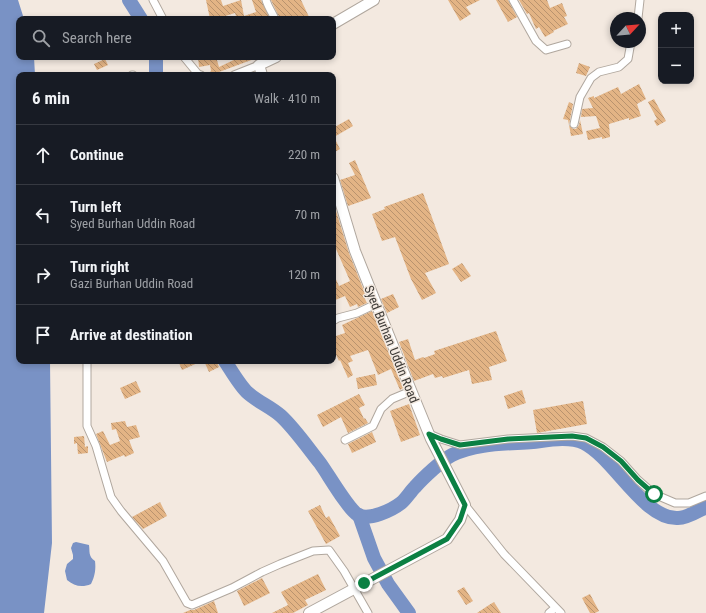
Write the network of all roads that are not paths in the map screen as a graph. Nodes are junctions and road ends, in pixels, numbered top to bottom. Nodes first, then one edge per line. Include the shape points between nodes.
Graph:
1 (153, 0) edge
2 (266, 0) edge
3 (374, 0) edge
4 (513, 0) edge
5 (640, 0) edge
6 (639, 12) edge
7 (161, 16) edge
8 (274, 16) edge
9 (336, 22) edge
10 (567, 44) dead end
11 (630, 48) edge
12 (186, 60) edge
13 (270, 60) edge
14 (259, 65) junction
15 (196, 72) edge
16 (242, 72) edge
17 (261, 72) edge
18 (574, 124) dead end
19 (336, 188) edge
20 (376, 304) junction
21 (336, 319) edge
22 (87, 364) edge
23 (411, 392) junction
24 (430, 436) junction
25 (345, 440) dead end
26 (706, 496) edge
27 (465, 505) junction
28 (355, 588) junction
29 (558, 611) edge
30 (309, 613) edge
31 (368, 613) edge
32 (549, 613) edge

1 - 7 street
2 - 8 street
3 - 9 street
4 - 10 street via 536,41 546,50
5 - 6 street
11 - 18 street via 628,59 619,67 599,72 591,78 580,97
12 - 15 street
13 - 14 street
14 - 16 street
14 - 17 street
19 - 20 street, Syed Burhan Uddin Road via 355,251
20 - 21 street
20 - 23 street, Syed Burhan Uddin Road
22 - 28 street via 87,426 112,497 163,561 187,603 192,605 313,551 329,550
23 - 24 street, Syed Burhan Uddin Road
23 - 25 street via 392,399 381,408 373,426
24 - 26 street via 460,445 508,439 572,436 586,438 621,461 654,494 675,503 689,503
24 - 27 street, Syed Burhan Uddin Road
27 - 28 street via 460,520 447,539
27 - 29 street via 504,554
28 - 30 street
28 - 31 street
29 - 32 street

